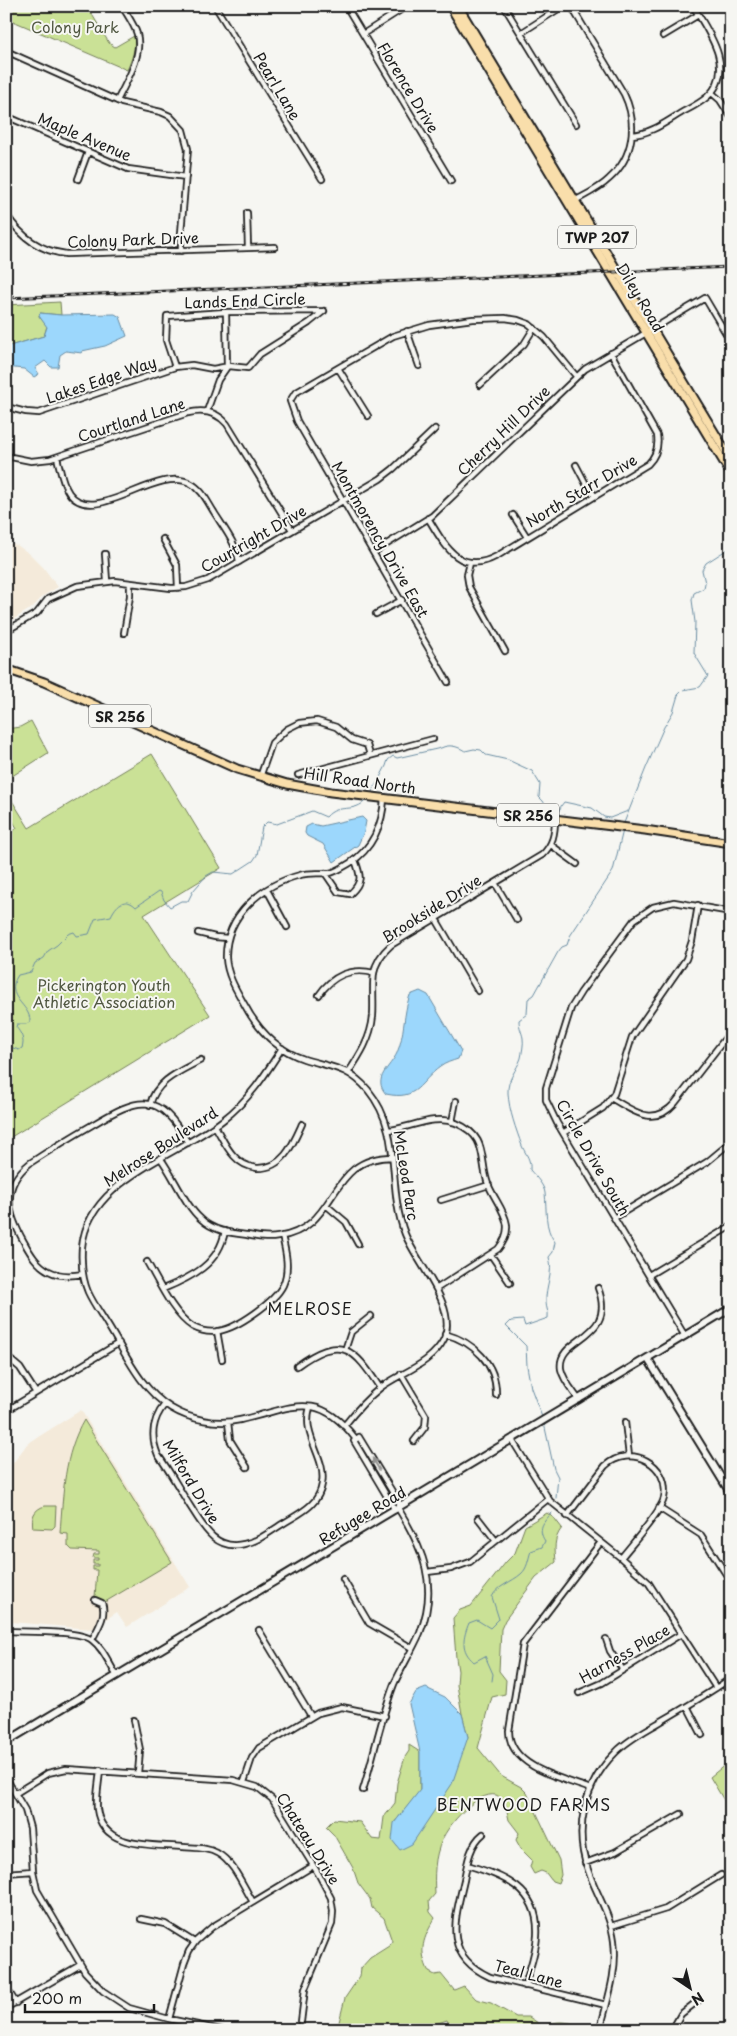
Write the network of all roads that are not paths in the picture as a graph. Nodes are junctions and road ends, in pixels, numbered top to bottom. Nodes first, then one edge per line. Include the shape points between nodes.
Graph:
1 (122, 6) edge
2 (215, 6) edge
3 (346, 6) edge
4 (407, 6) edge
5 (450, 6) edge
6 (458, 6) edge
7 (504, 6) edge
8 (563, 6) edge
9 (571, 6) edge
10 (693, 6) edge
11 (698, 15) junction
12 (520, 33) junction
13 (363, 34) junction
14 (664, 36) dead end
15 (6, 51) edge
16 (712, 93) junction
17 (117, 101) junction
18 (6, 116) edge
19 (731, 117) edge
20 (576, 124) dead end
21 (632, 134) junction
22 (88, 152) junction
23 (186, 177) junction
24 (78, 179) dead end
25 (322, 179) dead end
26 (451, 181) dead end
27 (572, 203) junction
28 (246, 213) dead end
29 (6, 214) edge
30 (275, 247) dead end
31 (248, 248) junction
32 (181, 251) junction
33 (324, 311) joint
34 (226, 312) junction
35 (167, 316) joint
36 (534, 328) junction
37 (406, 331) junction
38 (649, 331) junction
39 (731, 342) edge
40 (611, 353) junction
41 (419, 366) dead end
42 (175, 367) junction
43 (227, 367) junction
44 (338, 368) junction
45 (576, 376) junction
46 (480, 385) dead end
47 (6, 407) edge
48 (207, 411) junction
49 (368, 416) dead end
50 (436, 429) dead end
51 (6, 456) edge
52 (57, 457) junction
53 (731, 460) edge
54 (576, 465) dead end
55 (731, 474) edge
56 (595, 496) junction
57 (344, 500) junction
58 (513, 515) dead end
59 (428, 518) junction
60 (292, 530) junction
61 (527, 537) junction
62 (163, 540) dead end
63 (374, 552) junction
64 (105, 554) dead end
65 (239, 562) junction
66 (470, 563) junction
67 (107, 581) junction
68 (130, 583) junction
69 (178, 588) junction
70 (402, 600) junction
71 (376, 614) dead end
72 (6, 631) edge
73 (124, 633) dead end
74 (506, 651) dead end
75 (6, 669) edge
76 (448, 682) dead end
77 (433, 739) dead end
78 (370, 755) junction
79 (298, 775) dead end
80 (260, 777) junction
81 (384, 798) junction
82 (556, 819) junction
83 (731, 843) edge
84 (550, 845) junction
85 (355, 860) junction
86 (577, 864) dead end
87 (325, 873) junction
88 (495, 883) junction
89 (267, 890) junction
90 (698, 905) junction
91 (731, 912) edge
92 (436, 919) junction
93 (517, 920) dead end
94 (287, 927) dead end
95 (198, 933) dead end
96 (228, 938) junction
97 (374, 972) junction
98 (478, 991) dead end
99 (319, 995) dead end
100 (731, 1031) edge
101 (282, 1048) junction
102 (201, 1060) dead end
103 (348, 1073) junction
104 (611, 1098) junction
105 (456, 1100) dead end
106 (150, 1105) junction
107 (452, 1122) junction
108 (302, 1124) dead end
109 (215, 1126) junction
110 (389, 1130) junction
111 (563, 1133) junction
112 (731, 1142) edge
113 (188, 1143) junction
114 (394, 1157) junction
115 (161, 1159) junction
116 (489, 1185) junction
117 (441, 1200) dead end
118 (327, 1206) junction
119 (614, 1218) junction
120 (731, 1226) edge
121 (225, 1232) junction
122 (282, 1236) junction
123 (358, 1244) dead end
124 (492, 1255) junction
125 (147, 1262) dead end
126 (83, 1274) junction
127 (649, 1276) junction
128 (510, 1282) dead end
129 (598, 1288) dead end
130 (163, 1289) junction
131 (436, 1289) junction
132 (731, 1308) edge
133 (371, 1316) dead end
134 (217, 1331) junction
135 (446, 1334) junction
136 (685, 1336) junction
137 (119, 1343) junction
138 (345, 1350) junction
139 (6, 1356) edge
140 (222, 1359) dead end
141 (648, 1359) junction
142 (297, 1366) dead end
143 (402, 1374) junction
144 (380, 1388) junction
145 (36, 1393) junction
146 (496, 1395) dead end
147 (578, 1400) junction
148 (165, 1404) junction
149 (310, 1407) junction
150 (6, 1411) edge
151 (228, 1422) junction
152 (625, 1422) dead end
153 (344, 1426) junction
154 (512, 1440) junction
155 (414, 1441) dead end
156 (629, 1456) junction
157 (247, 1467) dead end
158 (731, 1494) edge
159 (548, 1499) junction
160 (398, 1508) junction
161 (660, 1508) junction
162 (567, 1516) junction
163 (478, 1518) dead end
164 (496, 1541) junction
165 (601, 1542) junction
166 (621, 1558) junction
167 (427, 1572) junction
168 (343, 1579) dead end
169 (731, 1582) edge
170 (95, 1600) dead end
171 (259, 1630) dead end
172 (6, 1632) edge
173 (681, 1634) junction
174 (92, 1640) junction
175 (606, 1640) dead end
176 (412, 1648) junction
177 (623, 1670) junction
178 (117, 1676) junction
179 (731, 1678) edge
180 (716, 1688) junction
181 (579, 1693) dead end
182 (687, 1706) junction
183 (311, 1716) junction
184 (384, 1716) junction
185 (134, 1720) dead end
186 (702, 1735) dead end
187 (6, 1742) edge
188 (100, 1770) junction
189 (138, 1773) junction
190 (6, 1778) edge
191 (244, 1782) junction
192 (591, 1789) junction
193 (363, 1790) dead end
194 (16, 1793) junction
195 (681, 1814) dead end
196 (483, 1834) dead end
197 (585, 1863) junction
198 (467, 1865) junction
199 (313, 1866) junction
200 (33, 1871) junction
201 (6, 1873) edge
202 (721, 1875) dead end
203 (253, 1902) junction
204 (141, 1919) dead end
205 (611, 1926) junction
206 (194, 1942) junction
207 (80, 1964) junction
208 (525, 1986) junction
209 (6, 1987) edge
210 (699, 2000) dead end
211 (16, 2003) junction
212 (606, 2005) junction
213 (6, 2008) edge
214 (169, 2019) junction
215 (221, 2030) edge
216 (300, 2030) edge
217 (600, 2030) edge
218 (672, 2030) edge

1 - 17 street via 134,28 138,46
2 - 25 street, Pearl Lane
3 - 13 street, Florence Drive
4 - 13 street
5 - 27 main road, Diley Road / TWP 207
6 - 27 main road, Diley Road / TWP 207
7 - 12 street
8 - 12 street
9 - 21 street via 624,94 632,118
10 - 11 street
11 - 14 street
11 - 16 street via 721,56 722,75
12 - 20 street
13 - 26 street, Florence Drive
15 - 17 street
16 - 19 street
16 - 21 street via 653,129
17 - 23 street via 161,112 175,120 188,142
18 - 22 street, Maple Avenue
21 - 27 street via 619,169
22 - 23 street, Maple Avenue via 138,172
22 - 24 street
23 - 32 street
27 - 38 main road, Diley Road / TWP 207
28 - 31 street
29 - 32 street, Colony Park Drive via 31,241 61,254
30 - 31 street, Colony Park Drive
31 - 32 street, Colony Park Drive
33 - 34 street, Lands End Circle
33 - 43 street, Lakes Edge Way via 260,354 248,368
34 - 35 street, Lands End Circle
34 - 43 street
35 - 42 street, Lakes Edge Way via 166,340
36 - 37 street via 505,318 448,321
36 - 45 street
36 - 46 street via 524,344
37 - 41 street
37 - 44 street
38 - 39 street, Cherry Hill Drive via 705,298
38 - 40 street, Cherry Hill Drive
38 - 53 main road, Diley Road / TWP 207
38 - 55 main road, Diley Road / TWP 207
40 - 45 street, Cherry Hill Drive
40 - 56 street, North Starr Drive via 655,429 658,446 648,464
42 - 43 street, Lakes Edge Way
42 - 47 street, Lakes Edge Way via 39,413
43 - 48 street via 218,380
44 - 49 street
44 - 57 street, Montmorency Drive East via 290,400 297,420
45 - 59 street, Cherry Hill Drive
48 - 52 street, Courtland Lane via 188,413
48 - 60 street, Courtland Lane via 227,424
50 - 57 street, Courtright Drive via 394,470
51 - 52 street, Courtland Lane via 31,461
52 - 65 street via 68,492 83,503 100,503 166,481 178,479 190,483 204,495 234,544
54 - 56 street
56 - 61 street, North Starr Drive
57 - 60 street, Courtright Drive
57 - 63 street, Montmorency Drive East
58 - 61 street
59 - 63 street, Cherry Hill Drive
59 - 66 street via 451,551
60 - 65 street, Courtright Drive
61 - 66 street, North Starr Drive via 492,559
62 - 69 street via 177,564
63 - 70 street, Montmorency Drive East
64 - 67 street
65 - 69 street, Courtright Drive via 208,580
66 - 74 street via 469,587
67 - 68 street, Courtright Drive
67 - 72 street, Courtright Drive via 59,593 48,599 37,613
68 - 69 street, Courtright Drive
68 - 73 street
70 - 71 street
70 - 76 street, Montmorency Drive East
75 - 80 main road, Hill Road North / SR 256 via 44,682
77 - 78 street
78 - 79 street
78 - 80 street via 367,745 352,740 336,727 317,721 299,724 287,729 272,743
80 - 81 main road, Hill Road North / SR 256 via 306,788
81 - 82 main road, Hill Road North / SR 256
81 - 85 street, McLeod Parc via 376,835
82 - 83 main road, Hill Road North / SR 256
82 - 84 street
84 - 86 street
84 - 88 street, Brookside Drive via 537,858
85 - 87 street, McLeod Parc via 341,869
85 - 87 street via 360,880 350,894 338,892
87 - 89 street, McLeod Parc via 299,875
88 - 92 street, Brookside Drive
88 - 93 street
89 - 94 street
89 - 96 street, McLeod Parc via 240,913
90 - 91 street, Circle Drive South
90 - 104 street via 686,959 632,1037
90 - 111 street, Circle Drive South via 667,902 638,915 574,1003 546,1088 548,1106
92 - 97 street, Brookside Drive via 386,950 378,959
92 - 98 street
95 - 96 street
96 - 101 street, McLeod Parc via 227,968 237,991 261,1029
97 - 99 street via 344,974 329,983
97 - 103 street, Brookside Drive via 371,1028
100 - 104 street via 666,1112 655,1116 643,1115
101 - 103 street, McLeod Parc
101 - 109 street, Melrose Boulevard via 249,1097
102 - 106 street via 162,1084 155,1091
103 - 110 street, McLeod Parc via 373,1097
104 - 111 street via 603,1108
105 - 107 street
106 - 113 street via 172,1117
106 - 126 street via 132,1104 110,1113 30,1163 20,1172 11,1188 9,1204 12,1219 38,1262 59,1275
107 - 110 street via 432,1120
107 - 116 street via 462,1126 476,1140 484,1158
108 - 109 street via 284,1157 263,1168 245,1165 235,1158
109 - 113 street, Melrose Boulevard
110 - 114 street, McLeod Parc
111 - 119 street, Circle Drive South
112 - 119 street via 707,1162
113 - 115 street, Melrose Boulevard
114 - 118 street via 375,1158 357,1165 343,1179
114 - 131 street, McLeod Parc via 397,1206 402,1226
115 - 121 street via 200,1218
115 - 126 street, Melrose Boulevard via 116,1187 97,1207 82,1243
116 - 117 street
116 - 124 street via 505,1215 507,1228 502,1245
118 - 122 street via 307,1226
118 - 123 street via 346,1222
119 - 127 street, Circle Drive South
120 - 127 street
121 - 122 street via 267,1238
121 - 130 street via 221,1247 211,1262
122 - 134 street via 287,1268 279,1292 261,1309
124 - 128 street
124 - 131 street
125 - 130 street
126 - 137 street, Melrose Boulevard via 92,1299
127 - 136 street, Circle Drive South
129 - 147 street via 602,1297 599,1319 588,1335 568,1348 561,1362 563,1376
130 - 134 street via 175,1310 188,1323 204,1331
131 - 135 street, McLeod Parc via 446,1311
132 - 136 main road, Refugee Road
133 - 138 street via 351,1332
134 - 140 street
135 - 143 street via 435,1352
135 - 146 street via 468,1342 482,1354 494,1376
136 - 141 main road, Refugee Road
137 - 145 street
137 - 148 street, Melrose Boulevard via 144,1384
138 - 142 street via 324,1350
138 - 144 street via 362,1362
139 - 145 street via 20,1368
141 - 147 main road, Refugee Road
141 - 158 main road
143 - 144 street
143 - 155 street via 426,1416 425,1427
144 - 153 street
145 - 150 street
147 - 154 main road, Refugee Road
148 - 149 street, Milford Drive via 155,1420 153,1432 158,1454 203,1528 218,1541 236,1546 255,1540 298,1515 313,1503 320,1492 323,1474 309,1432
148 - 151 street, Melrose Boulevard via 193,1418
149 - 151 street, Melrose Boulevard via 285,1407
149 - 153 street, Melrose Boulevard via 327,1413
151 - 157 street via 230,1440
152 - 156 street
153 - 160 street, Melrose Boulevard via 356,1438 354,1441
154 - 159 street
154 - 160 main road, Refugee Road
156 - 161 street via 646,1459 659,1472 665,1490
156 - 162 street via 615,1458 605,1466
159 - 162 street
159 - 164 street
160 - 167 street, Melrose Boulevard via 417,1541
160 - 178 main road, Refugee Road
161 - 166 street
161 - 169 street via 701,1535
162 - 165 street
163 - 164 street
164 - 167 street via 464,1566
165 - 166 street
165 - 192 street via 523,1644 509,1731 510,1744 521,1759
166 - 173 street via 648,1582
167 - 176 street, Melrose Boulevard via 426,1612
168 - 176 street via 369,1623
170 - 174 street via 102,1603 104,1609
171 - 183 street
172 - 174 street via 76,1634
173 - 177 street, Harness Place
173 - 180 street
174 - 178 street
175 - 177 street
176 - 184 street, Melrose Boulevard via 394,1685
177 - 181 street, Harness Place
178 - 187 main road, Refugee Road
179 - 180 street
180 - 182 street
182 - 186 street
182 - 192 street via 626,1743 601,1769
183 - 184 street via 323,1710 342,1708
183 - 191 street via 259,1748
184 - 193 street, Melrose Boulevard
185 - 189 street via 140,1750
188 - 189 street, Chateau Drive
188 - 194 street, Chateau Drive via 66,1768 54,1771
188 - 203 street via 97,1809 104,1827 113,1836 131,1843 196,1848 217,1853 231,1865
189 - 191 street, Chateau Drive
190 - 194 street
191 - 199 street, Chateau Drive via 272,1799
192 - 197 street via 582,1826
194 - 200 street via 30,1828
195 - 197 street via 615,1852
196 - 198 street, Teal Lane via 474,1843
197 - 205 street
198 - 208 street via 509,1880 523,1893 532,1909 537,1936
198 - 208 street, Teal Lane via 455,1916 458,1946 468,1962 483,1974
199 - 203 street
199 - 216 street, Chateau Drive via 331,1898 333,1917 305,1988
200 - 201 street
200 - 207 street via 40,1896
202 - 205 street via 666,1909
203 - 206 street
204 - 206 street via 165,1924
205 - 212 street via 614,1967
206 - 214 street via 184,1964
207 - 211 street
207 - 214 street via 93,1982 118,2002
208 - 212 street, Teal Lane
209 - 211 street
210 - 218 street via 681,2014
211 - 213 street
212 - 217 street
214 - 215 street

